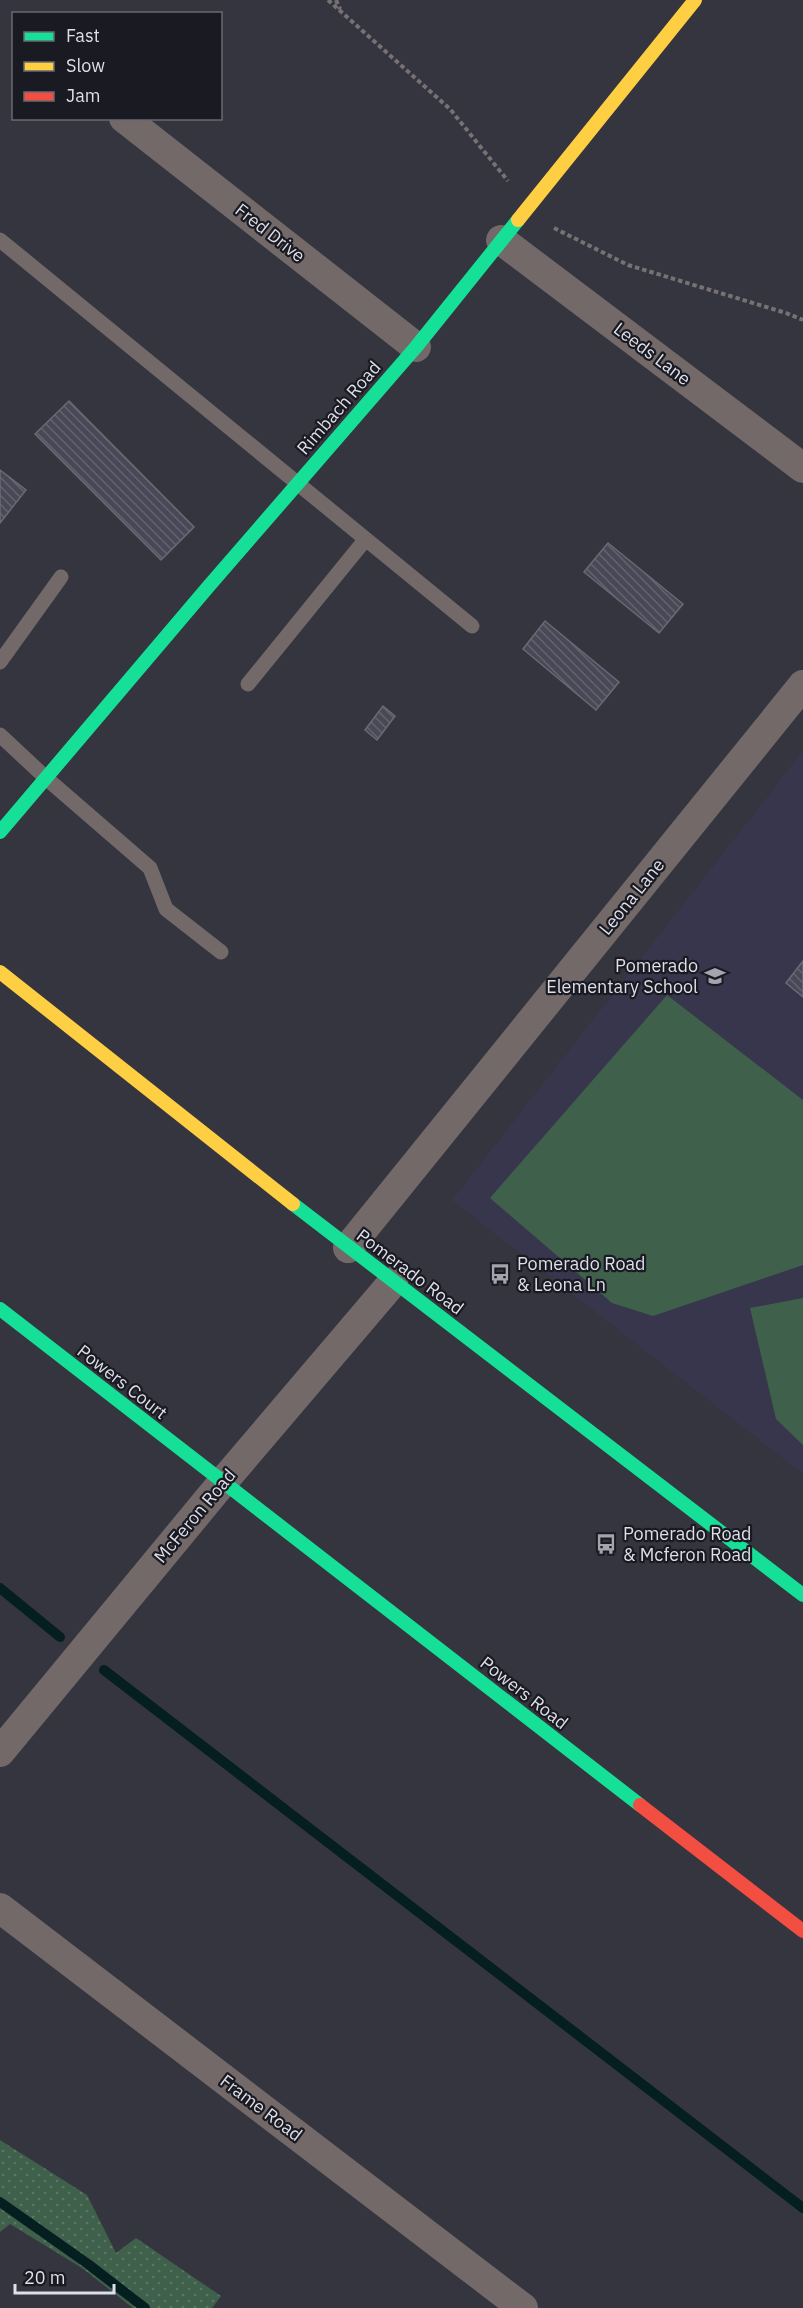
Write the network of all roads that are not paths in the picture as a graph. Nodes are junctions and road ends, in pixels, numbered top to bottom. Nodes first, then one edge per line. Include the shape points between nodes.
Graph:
1 (695, 0) edge
2 (127, 120) edge
3 (0, 240) edge
4 (501, 240) junction
5 (416, 347) junction
6 (803, 468) edge
7 (297, 484) junction
8 (365, 540) junction
9 (61, 577) dead end
10 (472, 626) dead end
11 (0, 662) edge
12 (248, 684) dead end
13 (803, 685) edge
14 (0, 735) edge
15 (46, 778) junction
16 (0, 832) edge
17 (220, 951) dead end
18 (0, 972) edge
19 (348, 1248) junction
20 (393, 1281) junction
21 (0, 1309) edge
22 (222, 1483) junction
23 (803, 1595) edge
24 (0, 1752) edge
25 (0, 1908) edge
26 (803, 1931) edge
27 (523, 2308) edge

1 - 4 street, Rimbach Road
2 - 5 street, Fred Drive
3 - 7 lane
4 - 5 street, Rimbach Road
4 - 6 street, Leeds Lane
5 - 7 street, Rimbach Road
7 - 8 lane
7 - 15 street, Rimbach Road
8 - 10 lane
8 - 12 lane
9 - 11 lane
13 - 19 street, Leona Lane
14 - 15 lane
15 - 16 street, Rimbach Road
15 - 17 lane via 150,868 166,909
18 - 19 street, Pomerado Road
19 - 20 street, Pomerado Road
20 - 22 street, McFeron Road
20 - 23 street, Pomerado Road
21 - 22 street, Powers Court
22 - 24 street, McFeron Road
22 - 26 street, Powers Road
25 - 27 street, Frame Road

